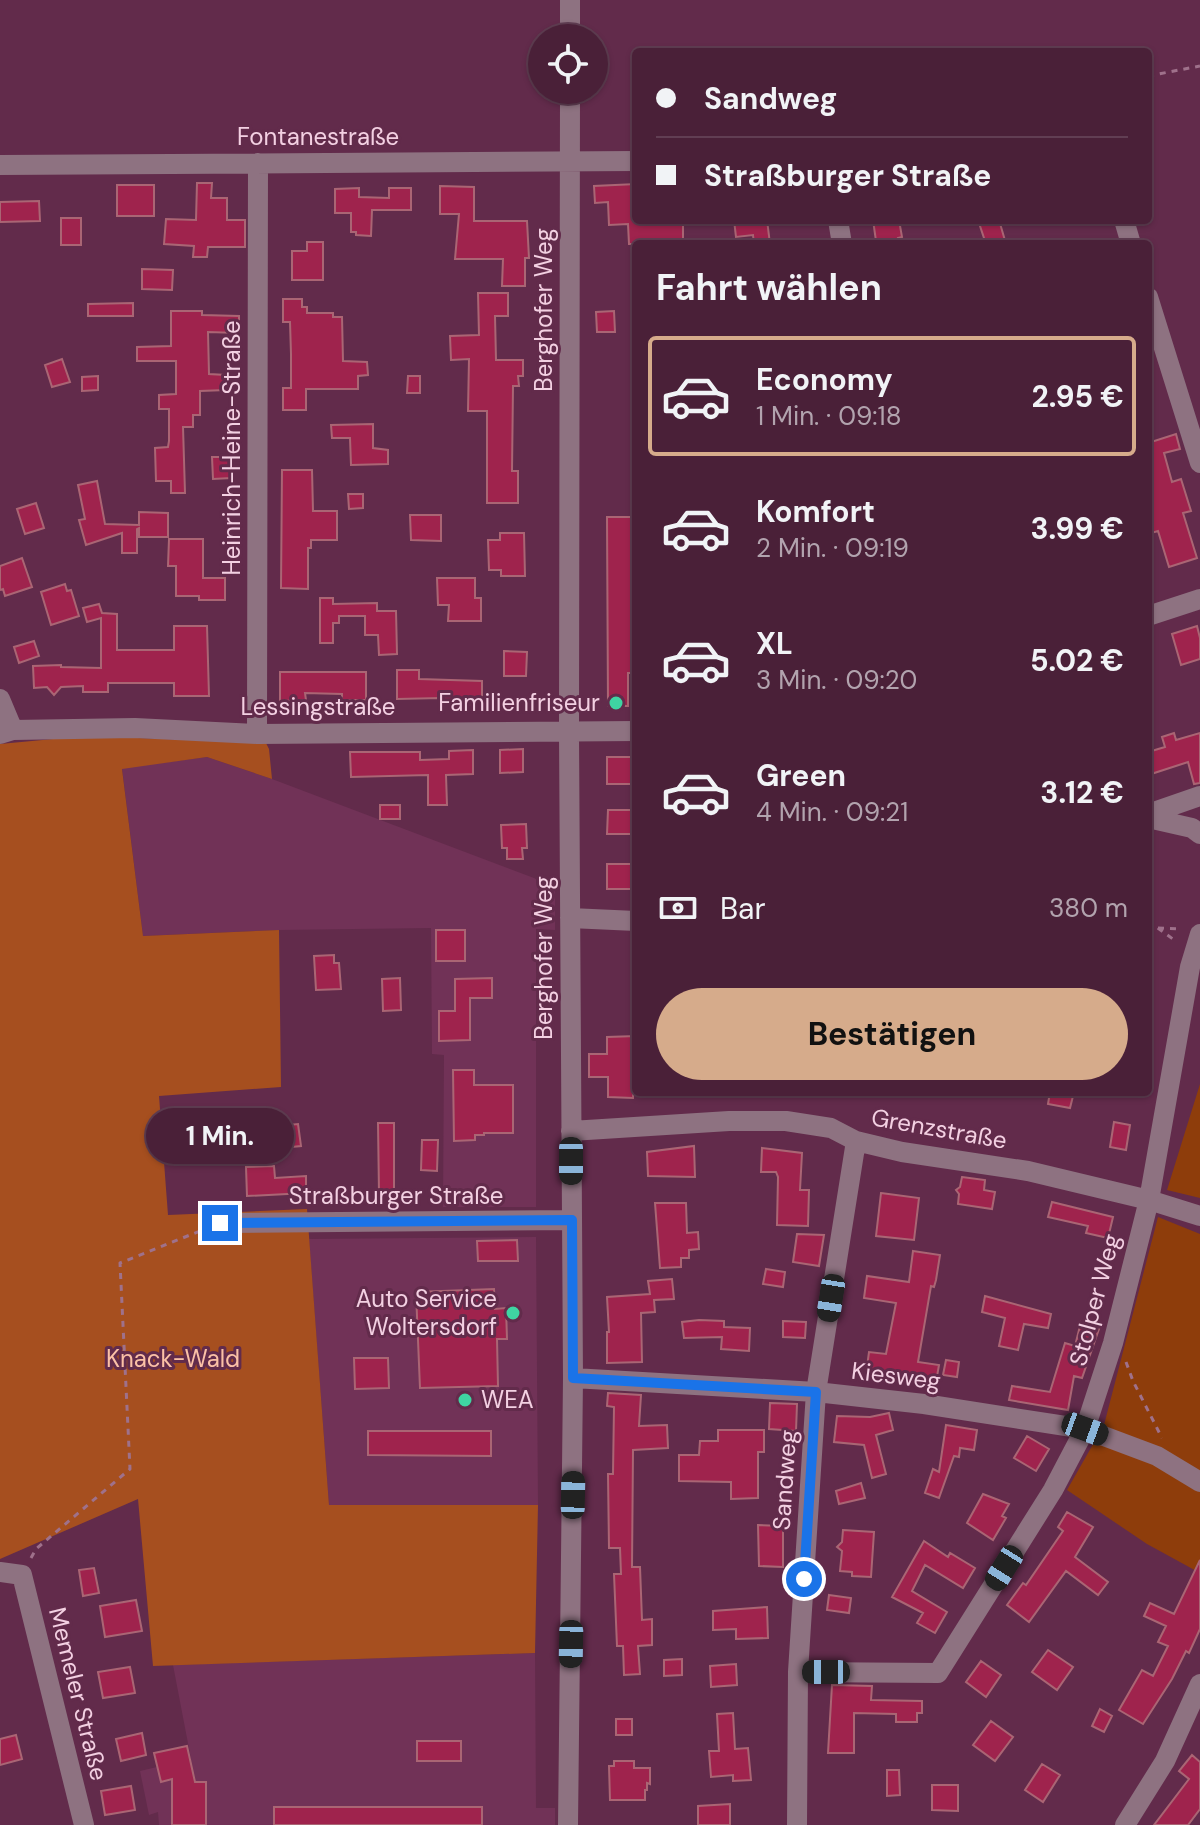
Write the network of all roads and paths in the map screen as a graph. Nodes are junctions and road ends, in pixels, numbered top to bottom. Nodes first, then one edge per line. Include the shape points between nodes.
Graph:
1 (570, 0) edge
2 (570, 24) edge
3 (1200, 66) edge
4 (1152, 75) edge
5 (570, 104) edge
6 (632, 161) edge
7 (258, 163) junction
8 (570, 163) junction
9 (0, 165) edge
10 (1152, 310) edge
11 (1200, 463) edge
12 (1200, 599) edge
13 (1152, 615) edge
14 (0, 699) edge
15 (632, 731) edge
16 (6, 732) edge
17 (569, 732) junction
18 (257, 734) junction
19 (1200, 796) edge
20 (1152, 814) edge
21 (1152, 817) edge
22 (1200, 834) edge
23 (570, 918) junction
24 (632, 921) edge
25 (1152, 924) edge
26 (1158, 928) junction
27 (1196, 930) edge
28 (1190, 967) junction
29 (571, 1131) junction
30 (856, 1141) junction
31 (1149, 1200) junction
32 (1200, 1216) edge
33 (572, 1220) junction
34 (220, 1223) joint
35 (1126, 1362) dead end
36 (573, 1378) junction
37 (816, 1392) junction
38 (1085, 1429) junction
39 (1181, 1470) junction
40 (1200, 1482) edge
41 (0, 1572) edge
42 (22, 1575) junction
43 (798, 1672) junction
44 (1200, 1684) edge
45 (84, 1825) edge
46 (568, 1825) edge
47 (797, 1825) edge
48 (1125, 1825) edge

1 - 2 street
3 - 4 path
5 - 8 street, Berghofer Weg
6 - 8 street, Fontanestraße
7 - 8 street, Fontanestraße
7 - 9 street, Fontanestraße
7 - 18 street, Heinrich-Heine-Straße
8 - 17 street, Berghofer Weg
10 - 11 street
12 - 13 street
14 - 16 street
15 - 17 street, Lessingstraße
16 - 18 street, Lessingstraße via 135,728
17 - 18 street, Lessingstraße
17 - 23 street, Berghofer Weg
19 - 20 street
21 - 22 street
23 - 24 street
23 - 29 street, Berghofer Weg
25 - 26 path
26 - 27 path
26 - 28 path via 1181,945
27 - 28 street, Stolper Weg
28 - 31 street, Stolper Weg
29 - 30 street, Grenzstraße via 786,1121 831,1128
29 - 33 street, Berghofer Weg
30 - 31 street, Grenzstraße via 1028,1171
30 - 37 street, Sandweg
31 - 32 street, Grenzstraße
31 - 38 street, Stolper Weg
33 - 34 street, Straßburger Straße
33 - 36 street, Berghofer Weg
34 - 42 path via 120,1263 130,1469 36,1549
35 - 39 path
36 - 37 street, Kiesweg
36 - 46 street, Berghofer Weg
37 - 38 street, Kiesweg
37 - 43 street, Sandweg
38 - 39 street, Kiesweg
38 - 43 street, Stolper Weg via 1053,1490 938,1673
39 - 40 street, Kiesweg
41 - 42 street
42 - 45 street, Memeler Straße
43 - 47 street, Sandweg
44 - 48 street via 1165,1761

